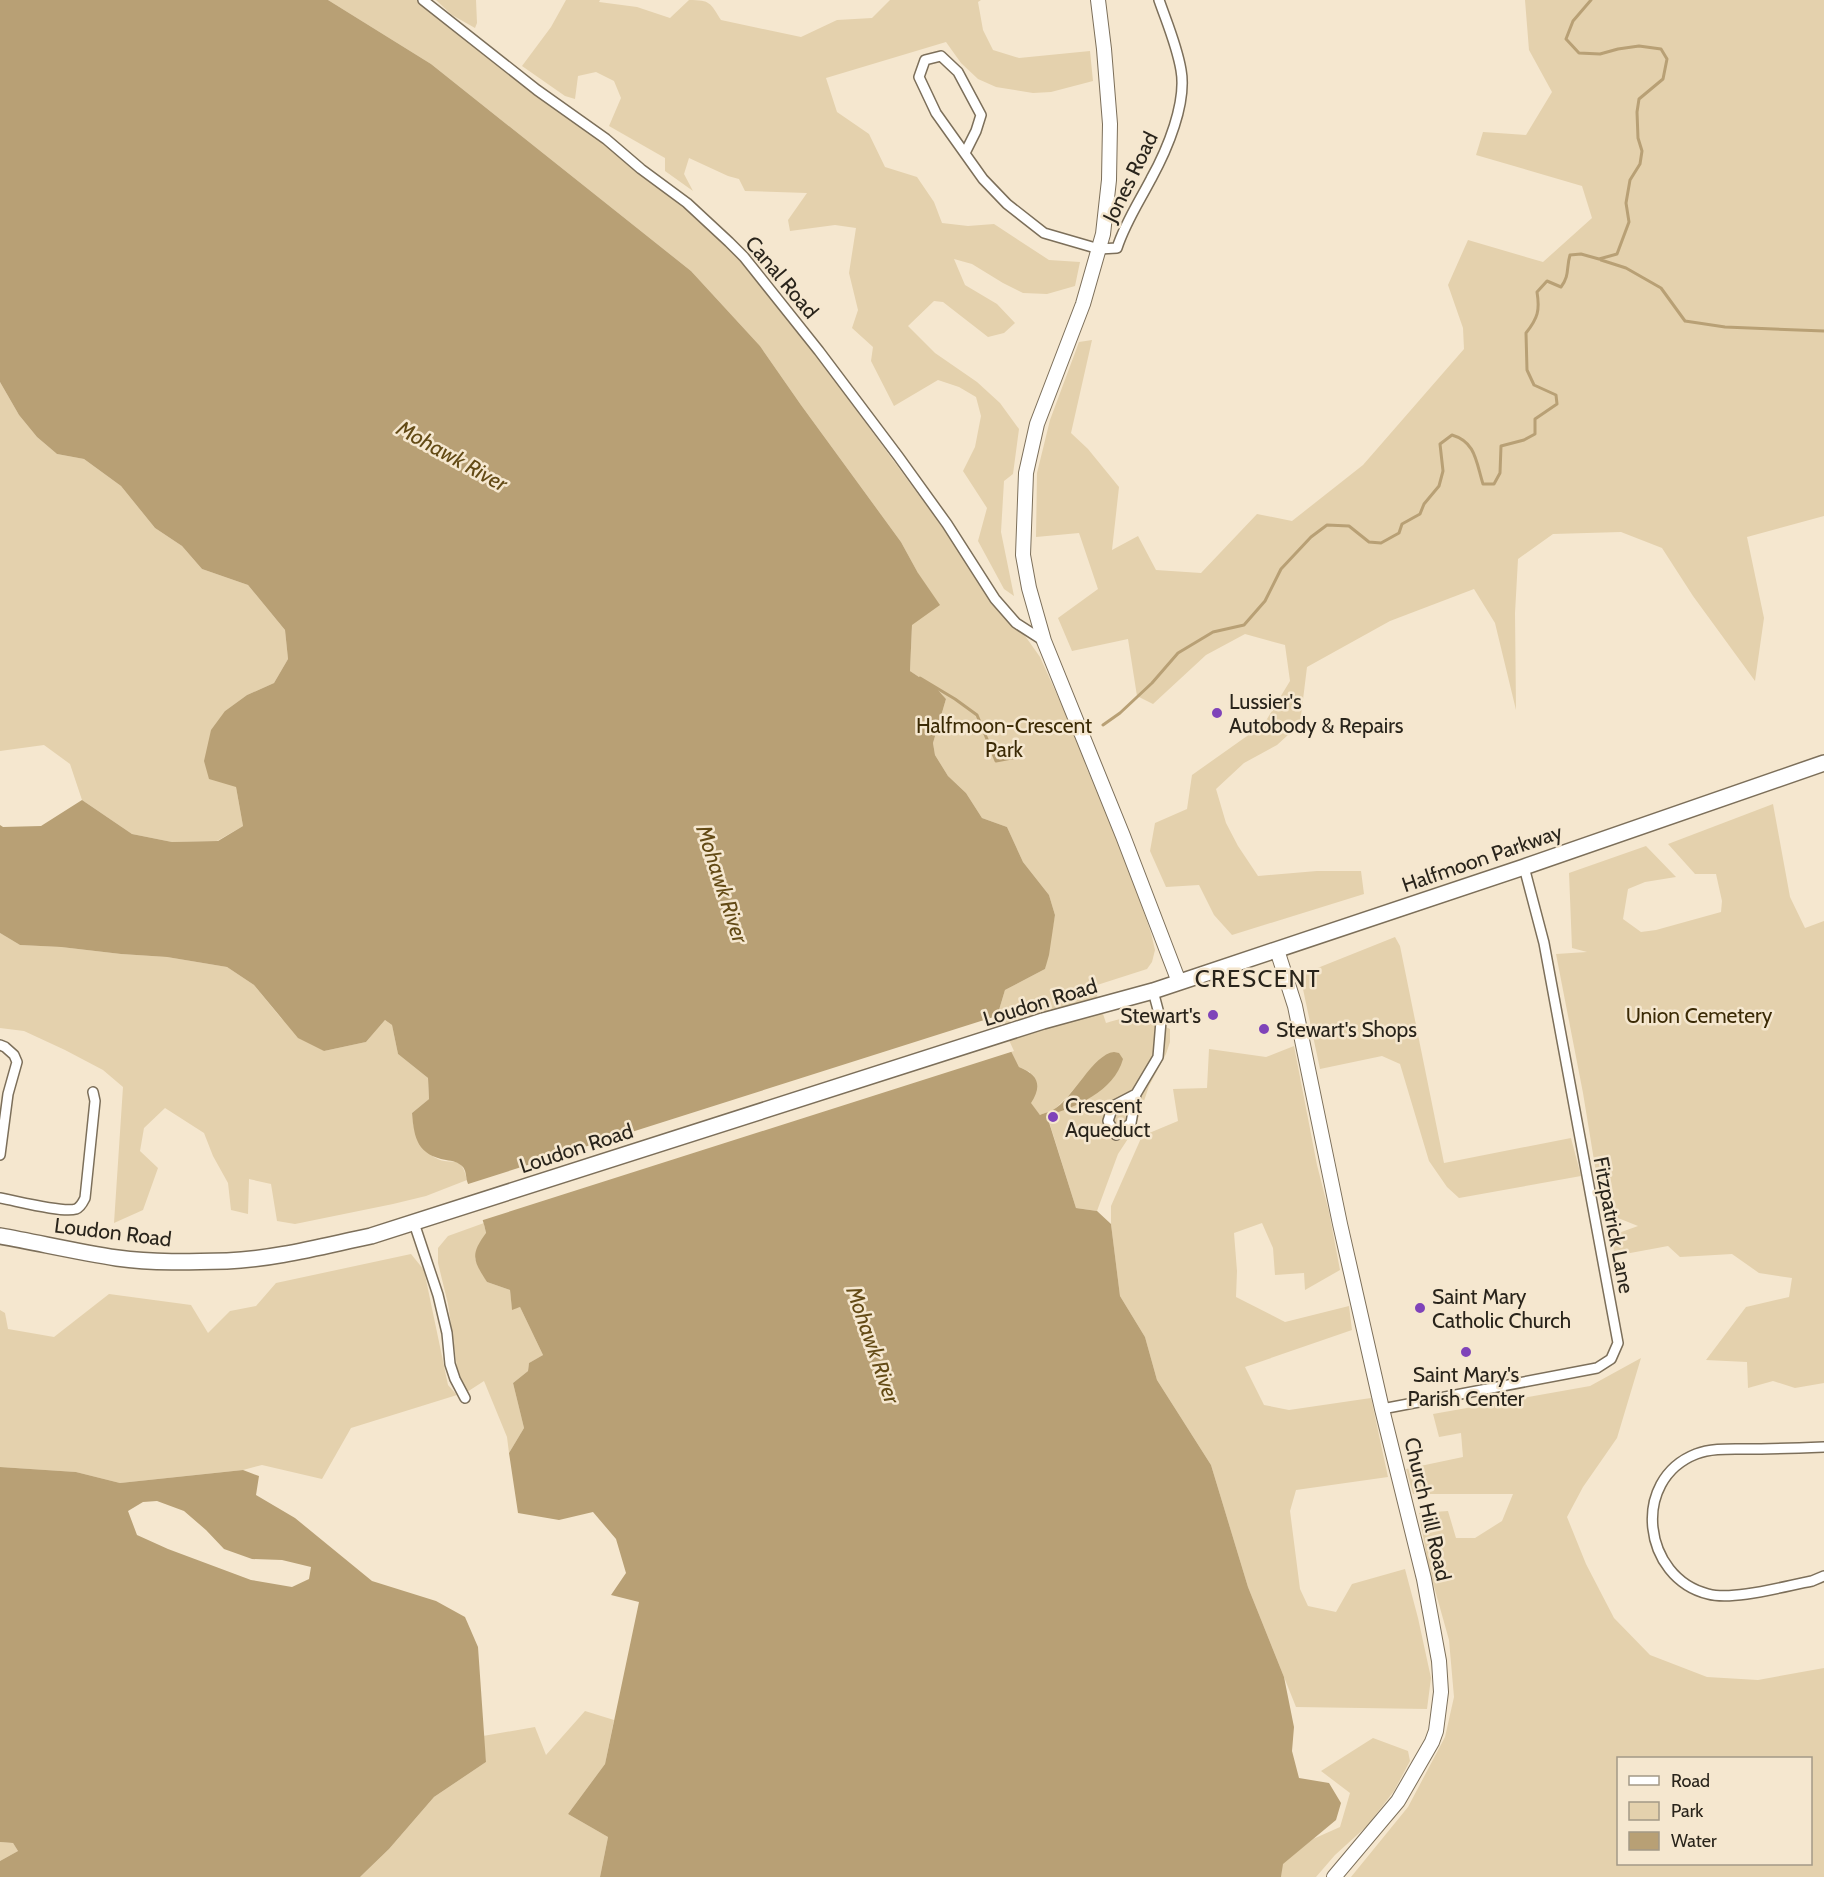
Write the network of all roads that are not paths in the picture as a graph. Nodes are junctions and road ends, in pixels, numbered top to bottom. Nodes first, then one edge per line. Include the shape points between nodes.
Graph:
1 (423, 0) edge
2 (1098, 0) edge
3 (1160, 0) edge
4 (965, 153) junction
5 (1099, 249) junction
6 (1044, 641) junction
7 (1824, 763) edge
8 (1524, 867) junction
9 (1277, 950) junction
10 (1179, 982) junction
11 (1154, 991) junction
12 (0, 1045) edge
13 (93, 1092) dead end
14 (1136, 1094) dead end
15 (0, 1155) edge
16 (0, 1198) edge
17 (414, 1223) junction
18 (0, 1236) edge
19 (465, 1398) dead end
20 (1382, 1409) junction
21 (1824, 1447) edge
22 (1824, 1576) edge
23 (1334, 1877) edge

1 - 6 street, Canal Road via 687,203 744,257 898,456 995,599 1016,623
2 - 5 main road via 1110,124 1109,180
3 - 5 street, Jones Road via 1182,72 1182,93 1160,163 1126,223 1117,248
4 - 4 street via 981,115 958,72 940,56 925,60 919,76 936,113
4 - 5 street via 1007,204 1044,233
5 - 6 main road via 1083,304 1037,424 1026,473 1023,555
6 - 10 main road
7 - 8 main road, Halfmoon Parkway
8 - 9 main road, Halfmoon Parkway
8 - 20 street, Fitzpatrick Lane via 1544,943 1618,1342 1611,1359 1597,1368
9 - 10 main road, Halfmoon Parkway
9 - 20 main road, Church Hill Road via 1295,1006
10 - 11 main road, Halfmoon Parkway
11 - 14 street via 1161,1021 1158,1057
11 - 17 main road, Loudon Road via 1043,1021
12 - 15 street via 14,1054 17,1062 8,1094
13 - 16 street via 85,1198 81,1205 77,1209 63,1209
17 - 18 main road, Loudon Road via 294,1252 228,1261 124,1259
17 - 19 street via 438,1295 450,1364
20 - 23 main road, Church Hill Road via 1424,1579 1441,1692 1436,1731 1398,1801
21 - 22 street via 1718,1450 1693,1455 1665,1479 1651,1516 1656,1546 1671,1570 1694,1589 1730,1596

